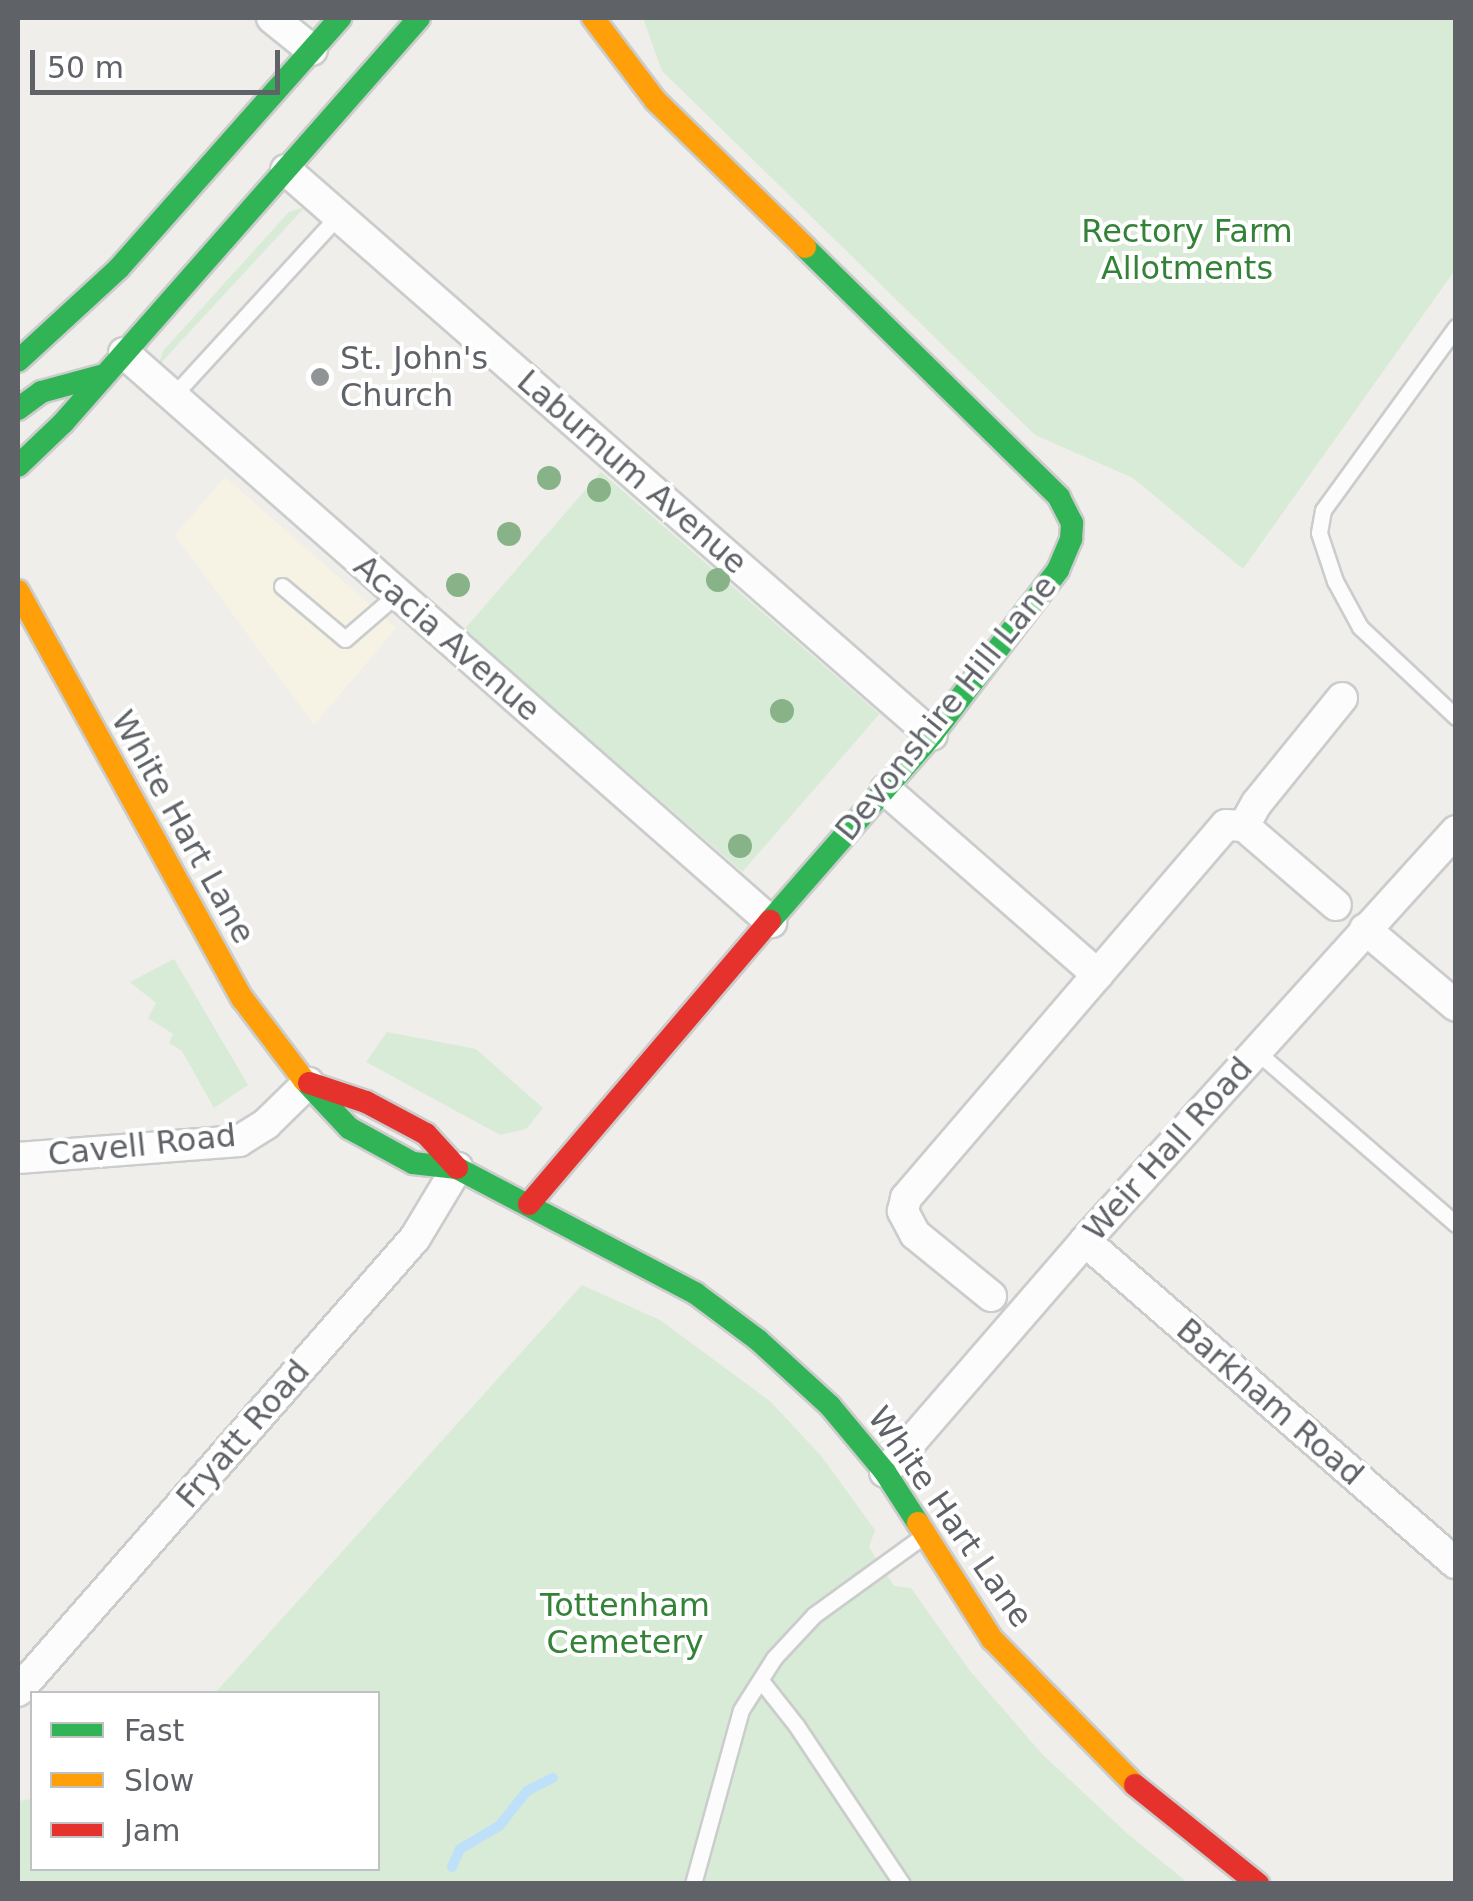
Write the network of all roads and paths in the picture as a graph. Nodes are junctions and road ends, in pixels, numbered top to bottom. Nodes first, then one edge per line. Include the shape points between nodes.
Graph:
1 (272, 18) edge
2 (340, 18) edge
3 (419, 18) edge
4 (593, 18) edge
5 (608, 18) edge
6 (617, 48) junction
7 (312, 50) junction
8 (286, 170) junction
9 (338, 216) junction
10 (1456, 327) edge
11 (124, 353) junction
12 (18, 360) edge
13 (100, 376) junction
14 (172, 397) junction
15 (18, 409) edge
16 (18, 466) edge
17 (282, 586) dead end
18 (18, 591) edge
19 (396, 594) junction
20 (18, 634) edge
21 (47, 646) junction
22 (1342, 698) dead end
23 (1456, 717) edge
24 (932, 735) junction
25 (886, 790) junction
26 (1235, 825) junction
27 (1456, 831) edge
28 (1336, 905) joint
29 (771, 922) junction
30 (1365, 929) junction
31 (1098, 975) junction
32 (1456, 1006) edge
33 (1256, 1051) junction
34 (308, 1083) junction
35 (18, 1158) edge
36 (457, 1168) junction
37 (529, 1204) junction
38 (1456, 1224) edge
39 (1085, 1240) junction
40 (990, 1296) joint
41 (1018, 1319) junction
42 (886, 1472) junction
43 (925, 1534) junction
44 (1456, 1563) edge
45 (762, 1682) junction
46 (18, 1691) edge
47 (693, 1884) edge
48 (902, 1884) edge
49 (1258, 1884) edge

1 - 7 street
2 - 7 main road
3 - 8 main road
4 - 6 main road, Devonshire Hill Lane
5 - 6 street, Devonshire Hill Lane
6 - 24 main road, Devonshire Hill Lane via 655,100 1068,508 1071,539 1058,570
7 - 12 main road via 119,268
8 - 9 street, Laburnum Avenue
8 - 11 main road
9 - 14 lane
9 - 24 street, Laburnum Avenue
10 - 23 lane via 1323,510 1320,533 1334,582 1360,627
11 - 13 main road
11 - 14 street, Acacia Avenue
13 - 15 main road via 41,392
13 - 16 main road
14 - 19 street, Acacia Avenue
17 - 19 lane via 345,639
18 - 21 main road, White Hart Lane
19 - 29 street, Acacia Avenue
20 - 21 street
21 - 34 main road, White Hart Lane via 242,998
22 - 26 street
24 - 25 main road, Devonshire Hill Lane
25 - 29 main road, Devonshire Hill Lane
25 - 31 street
26 - 28 street
26 - 31 street
27 - 30 street, Weir Hall Road
28 - 30 lane
29 - 37 main road, Devonshire Hill Lane
30 - 32 street
30 - 33 street, Weir Hall Road
31 - 40 street via 906,1198 903,1211 915,1234
33 - 38 lane
33 - 39 street, Weir Hall Road
34 - 35 street, Cavell Road via 239,1141
34 - 36 main road, White Hart Lane via 366,1102 426,1134
36 - 37 main road, White Hart Lane
36 - 46 street, Fryatt Road via 415,1238
37 - 42 main road, White Hart Lane via 695,1293 758,1340 830,1406
39 - 41 street, Weir Hall Road
39 - 44 street, Barkham Road
40 - 41 lane
41 - 42 street, Weir Hall Road
42 - 43 main road, White Hart Lane
43 - 45 lane via 791,1635
43 - 49 main road, White Hart Lane via 992,1639 1150,1800
45 - 47 lane via 741,1710
45 - 48 lane

